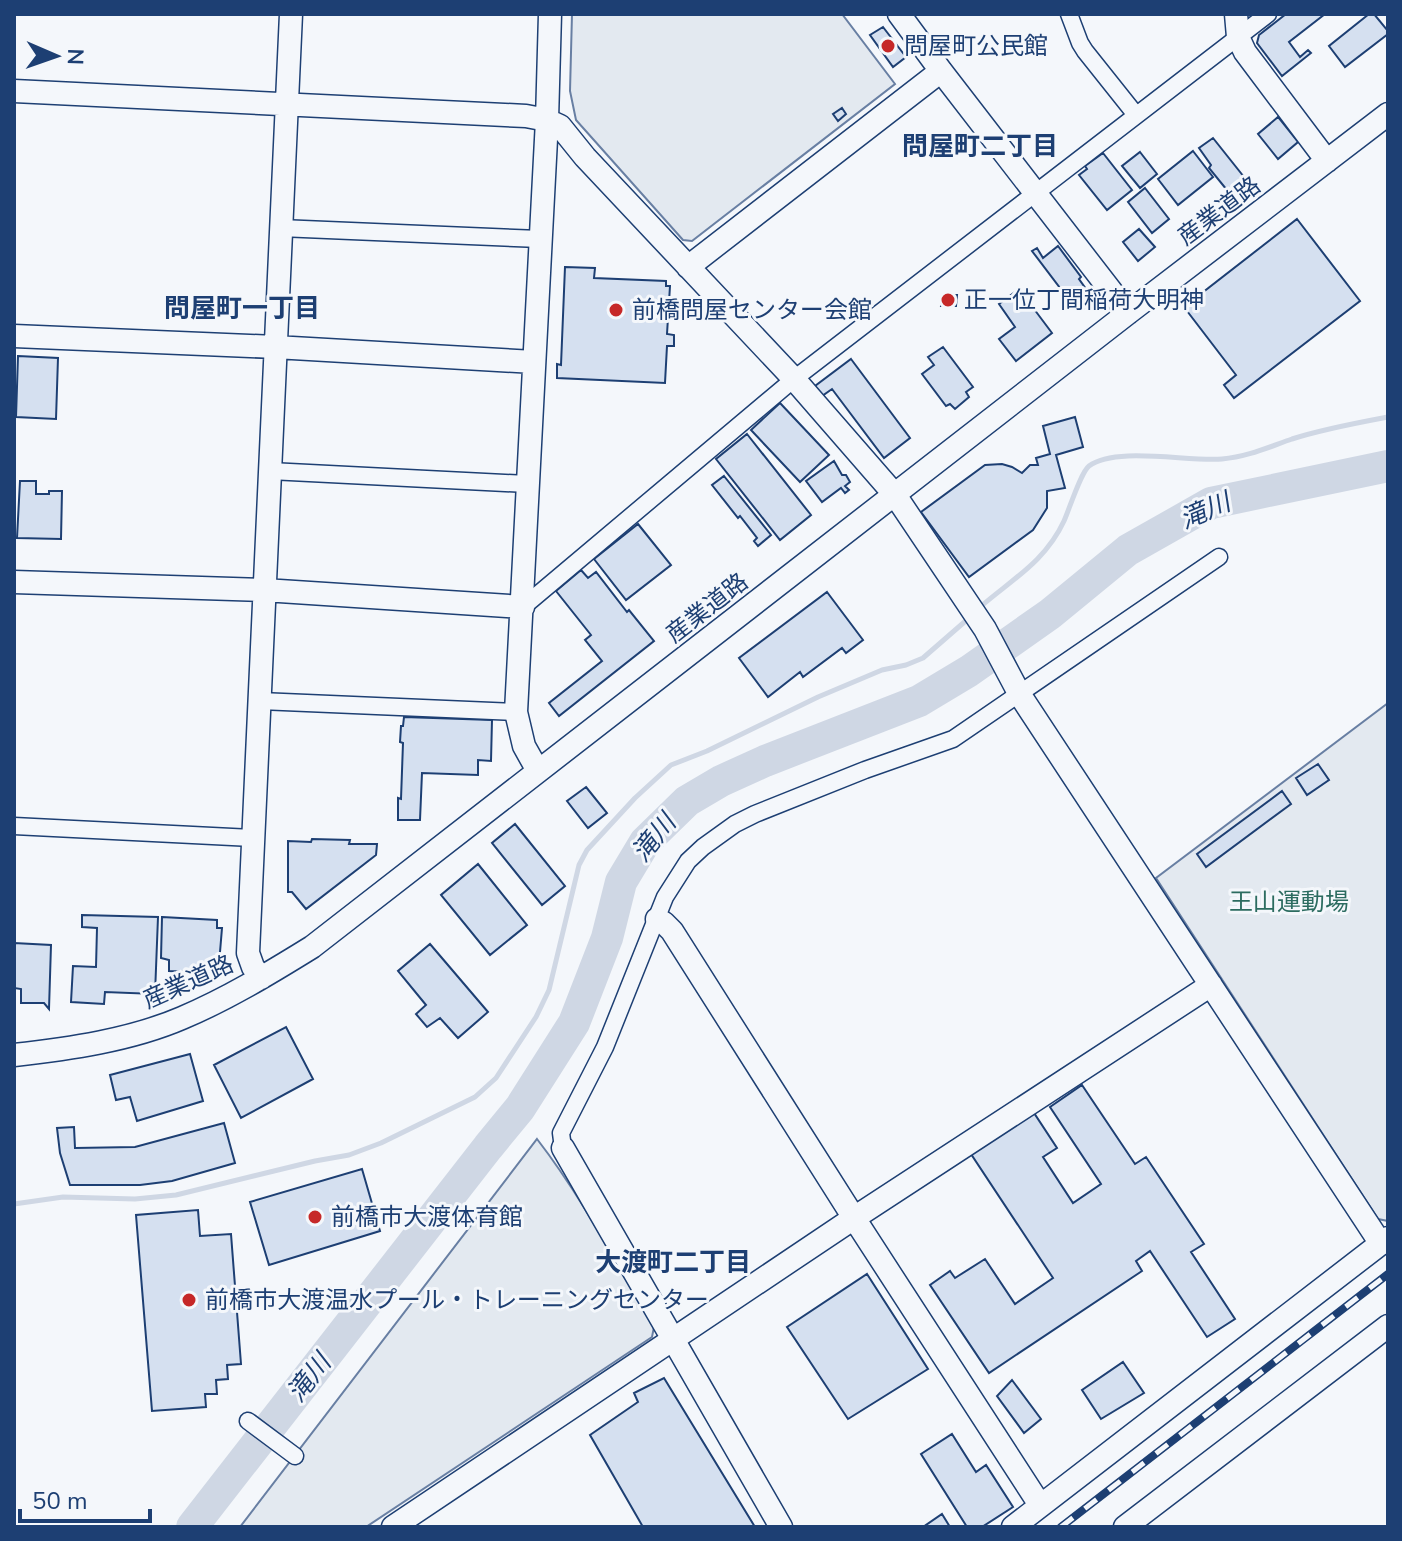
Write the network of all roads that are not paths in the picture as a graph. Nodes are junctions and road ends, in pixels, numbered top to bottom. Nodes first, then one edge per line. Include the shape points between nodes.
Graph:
1 (291, 14) edge
2 (550, 14) edge
3 (899, 14) edge
4 (1069, 14) edge
5 (1268, 14) edge
6 (1237, 25) edge
7 (941, 71) junction
8 (14, 91) edge
9 (286, 104) junction
10 (1388, 114) edge
11 (1136, 115) junction
12 (547, 120) junction
13 (1327, 161) junction
14 (1036, 194) junction
15 (280, 228) junction
16 (540, 239) junction
17 (688, 267) junction
18 (1128, 313) junction
19 (14, 336) edge
20 (275, 347) junction
21 (534, 362) junction
22 (794, 379) junction
23 (270, 471) junction
24 (527, 484) junction
25 (895, 495) junction
26 (1219, 557) dead end
27 (14, 582) edge
28 (264, 590) junction
29 (523, 607) junction
30 (1016, 688) junction
31 (260, 701) junction
32 (516, 712) junction
33 (538, 771) junction
34 (14, 826) edge
35 (252, 838) junction
36 (657, 919) junction
37 (261, 978) junction
38 (1211, 985) junction
39 (14, 1055) edge
40 (563, 1148) joint
41 (854, 1218) junction
42 (1384, 1241) edge
43 (1388, 1326) edge
44 (673, 1340) junction
45 (248, 1421) dead end
46 (295, 1456) dead end
47 (1040, 1505) junction
48 (393, 1527) edge
49 (781, 1527) edge
50 (1013, 1527) edge
51 (1125, 1527) edge

1 - 9 street
2 - 12 street
3 - 7 street
4 - 11 street via 1085,51
5 - 6 street
6 - 11 street
6 - 13 street via 1245,52
7 - 14 street
7 - 17 street
8 - 9 street
9 - 12 street
9 - 15 street
10 - 13 street, 産業道路
11 - 14 street
12 - 16 street
12 - 17 street via 560,126
13 - 18 street, 産業道路
14 - 18 street
14 - 22 street
15 - 16 street
15 - 20 street
16 - 21 street
17 - 22 street
18 - 25 street, 産業道路
19 - 20 street
20 - 21 street
20 - 23 street
21 - 24 street
22 - 25 street
22 - 29 street
23 - 24 street
23 - 28 street
24 - 29 street
25 - 30 street via 985,629
25 - 33 street, 産業道路
26 - 30 street
27 - 28 street
28 - 29 street
28 - 31 street
29 - 32 street
30 - 36 street via 1010,700 953,739 735,824 688,861
30 - 38 street
31 - 32 street
31 - 35 street
32 - 33 street via 524,746
33 - 37 street, 産業道路 via 312,947
34 - 35 street
35 - 37 street via 248,953
36 - 40 street via 605,1047 564,1125
36 - 41 street via 672,931
37 - 39 street, 産業道路 via 180,1019 114,1040
38 - 41 street
38 - 42 street
40 - 44 street
41 - 44 street
41 - 47 street
42 - 47 street
43 - 51 street
44 - 48 street
44 - 49 street
45 - 46 street
47 - 50 street

